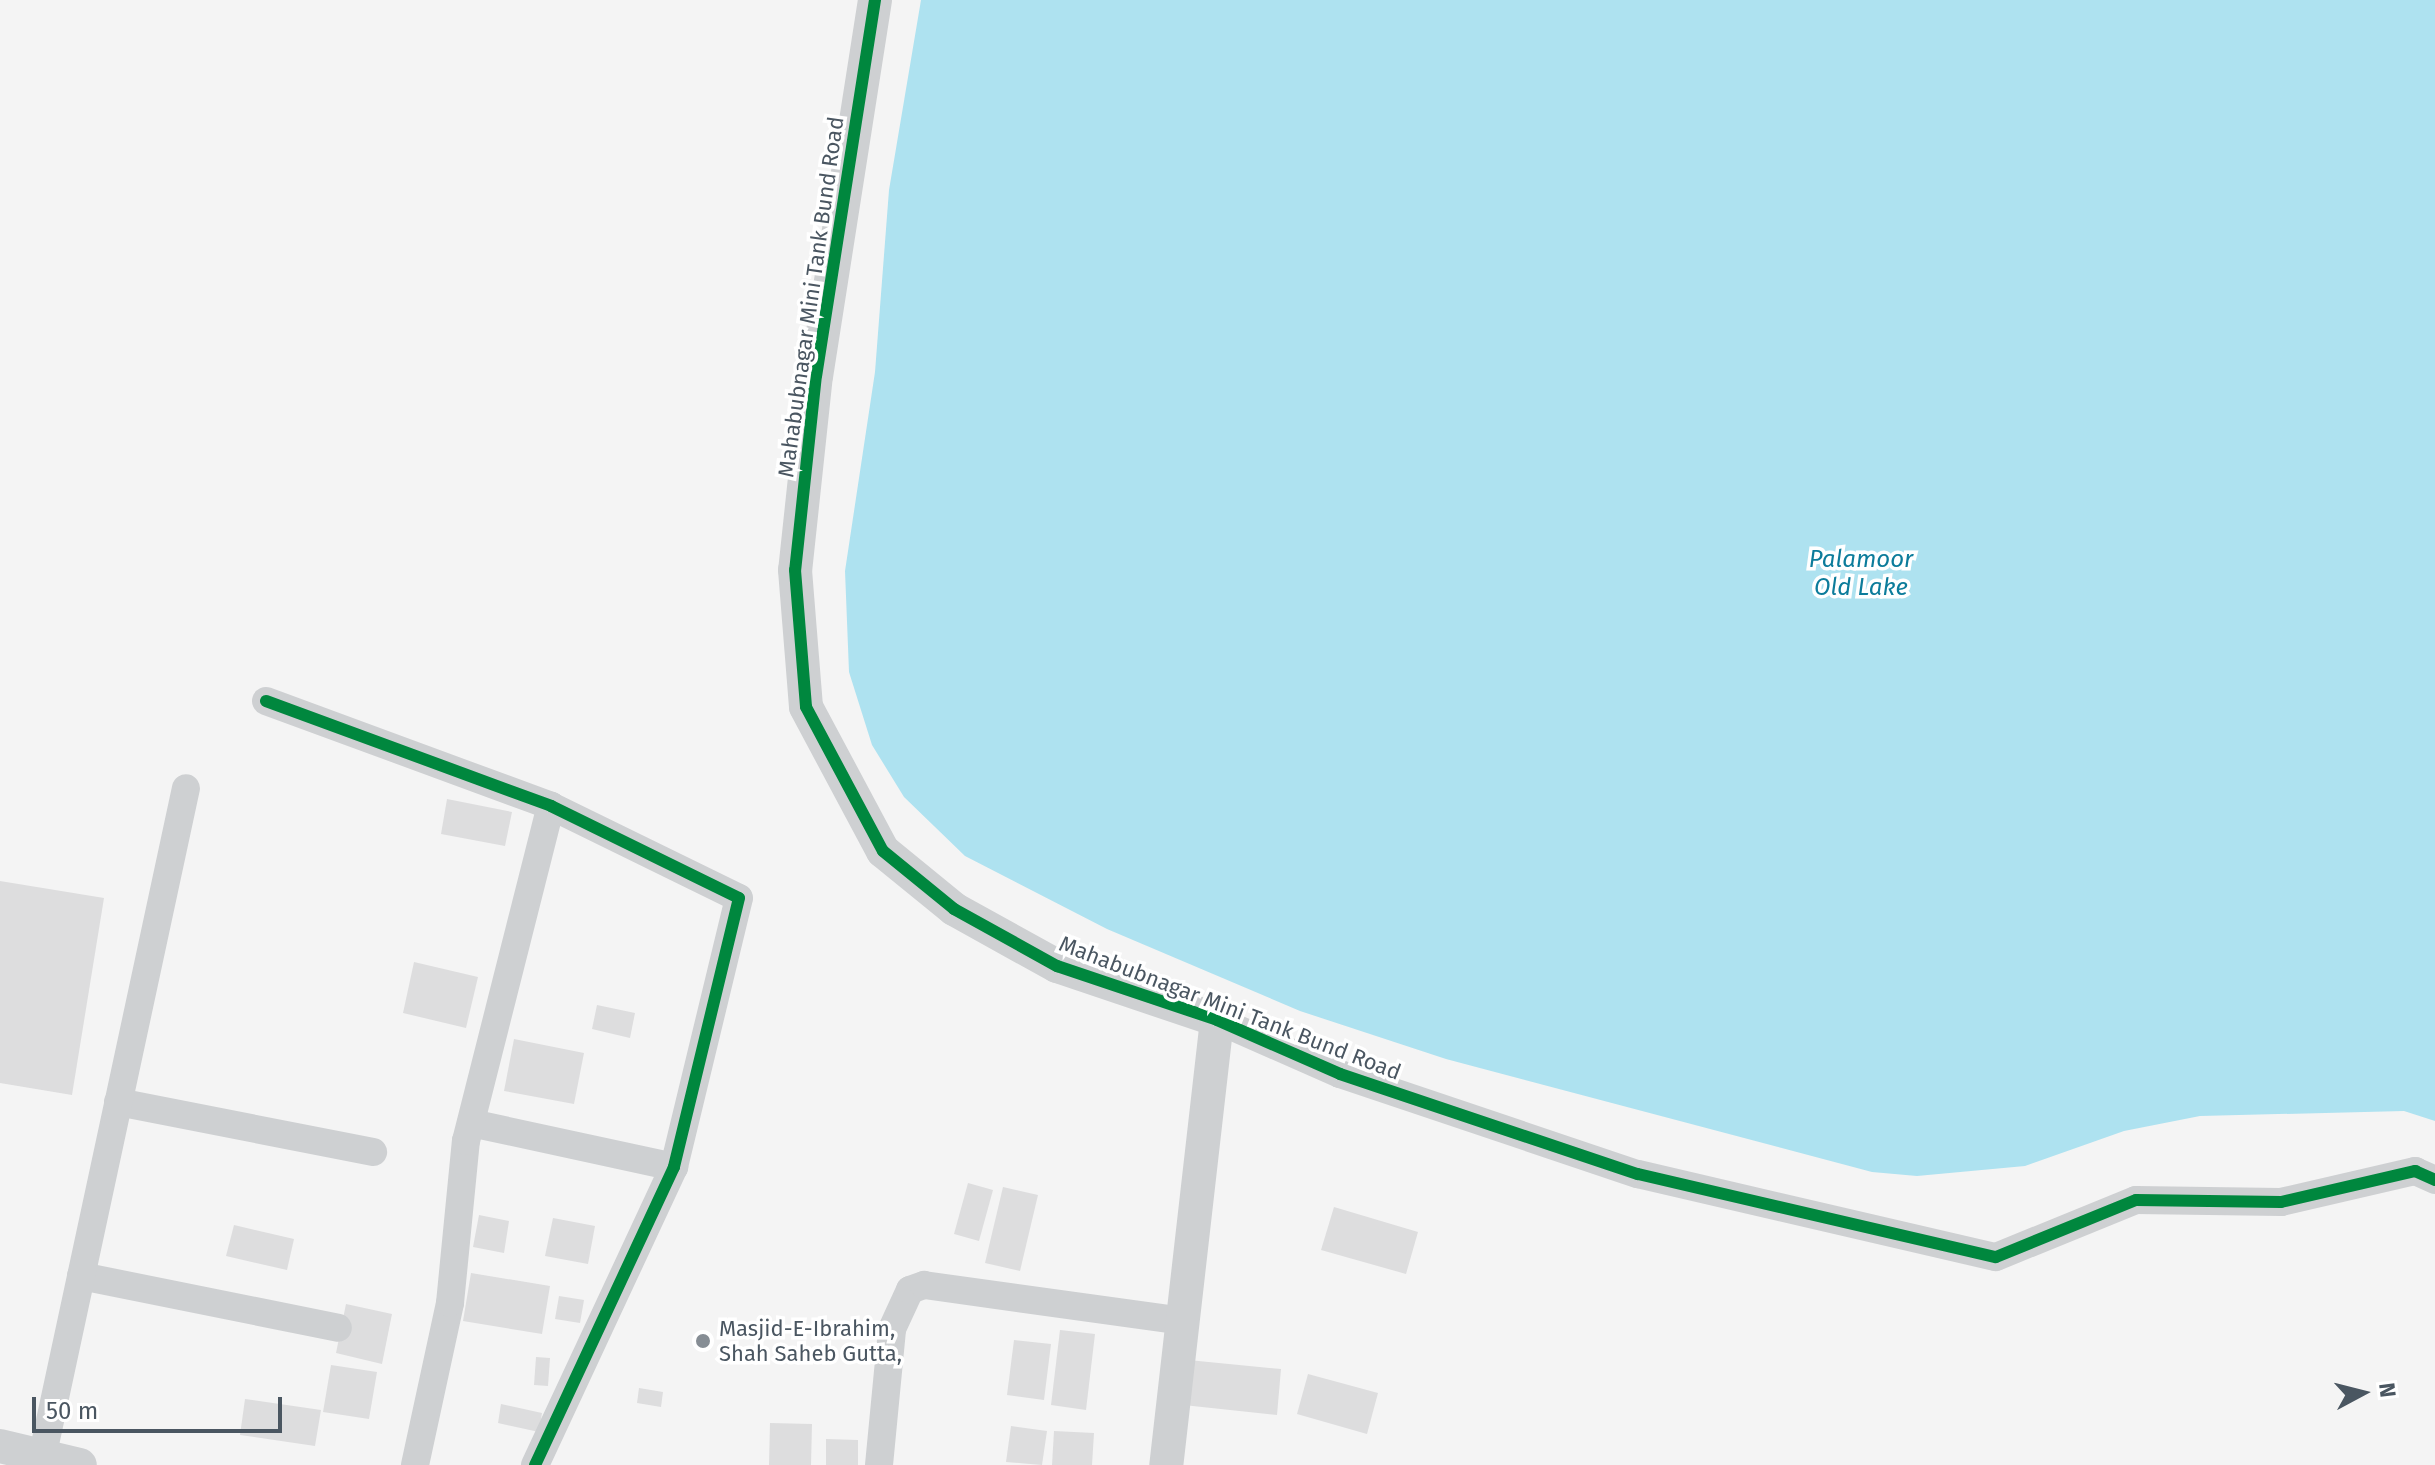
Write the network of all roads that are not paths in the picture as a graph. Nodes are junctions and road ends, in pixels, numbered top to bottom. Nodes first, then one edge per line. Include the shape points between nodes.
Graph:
1 (875, 0) edge
2 (266, 701) dead end
3 (186, 788) dead end
4 (551, 806) junction
5 (1217, 1020) junction
6 (118, 1102) junction
7 (471, 1123) junction
8 (373, 1152) dead end
9 (674, 1167) junction
10 (2435, 1180) edge
11 (81, 1276) junction
12 (1183, 1321) junction
13 (338, 1328) dead end
14 (0, 1446) edge
15 (36, 1460) edge
16 (80, 1465) edge
17 (415, 1465) edge
18 (535, 1465) edge
19 (879, 1465) edge
20 (1166, 1465) edge

1 - 5 street, Mahabubnagar Mini Tank Bund Road via 816,375 795,570 806,707 883,851 954,909 1057,966
2 - 4 street
3 - 6 street
4 - 7 street
4 - 9 street via 739,898
5 - 10 street, Mahabubnagar Mini Tank Bund Road via 1340,1074 1638,1174 1996,1257 2136,1200 2281,1202 2415,1171
5 - 12 street
6 - 8 street
6 - 11 street
7 - 9 street
7 - 17 street via 450,1303
9 - 18 street
11 - 13 street
11 - 15 street
12 - 19 street via 924,1285 910,1290 892,1329
12 - 20 street
14 - 15 street
15 - 16 street

